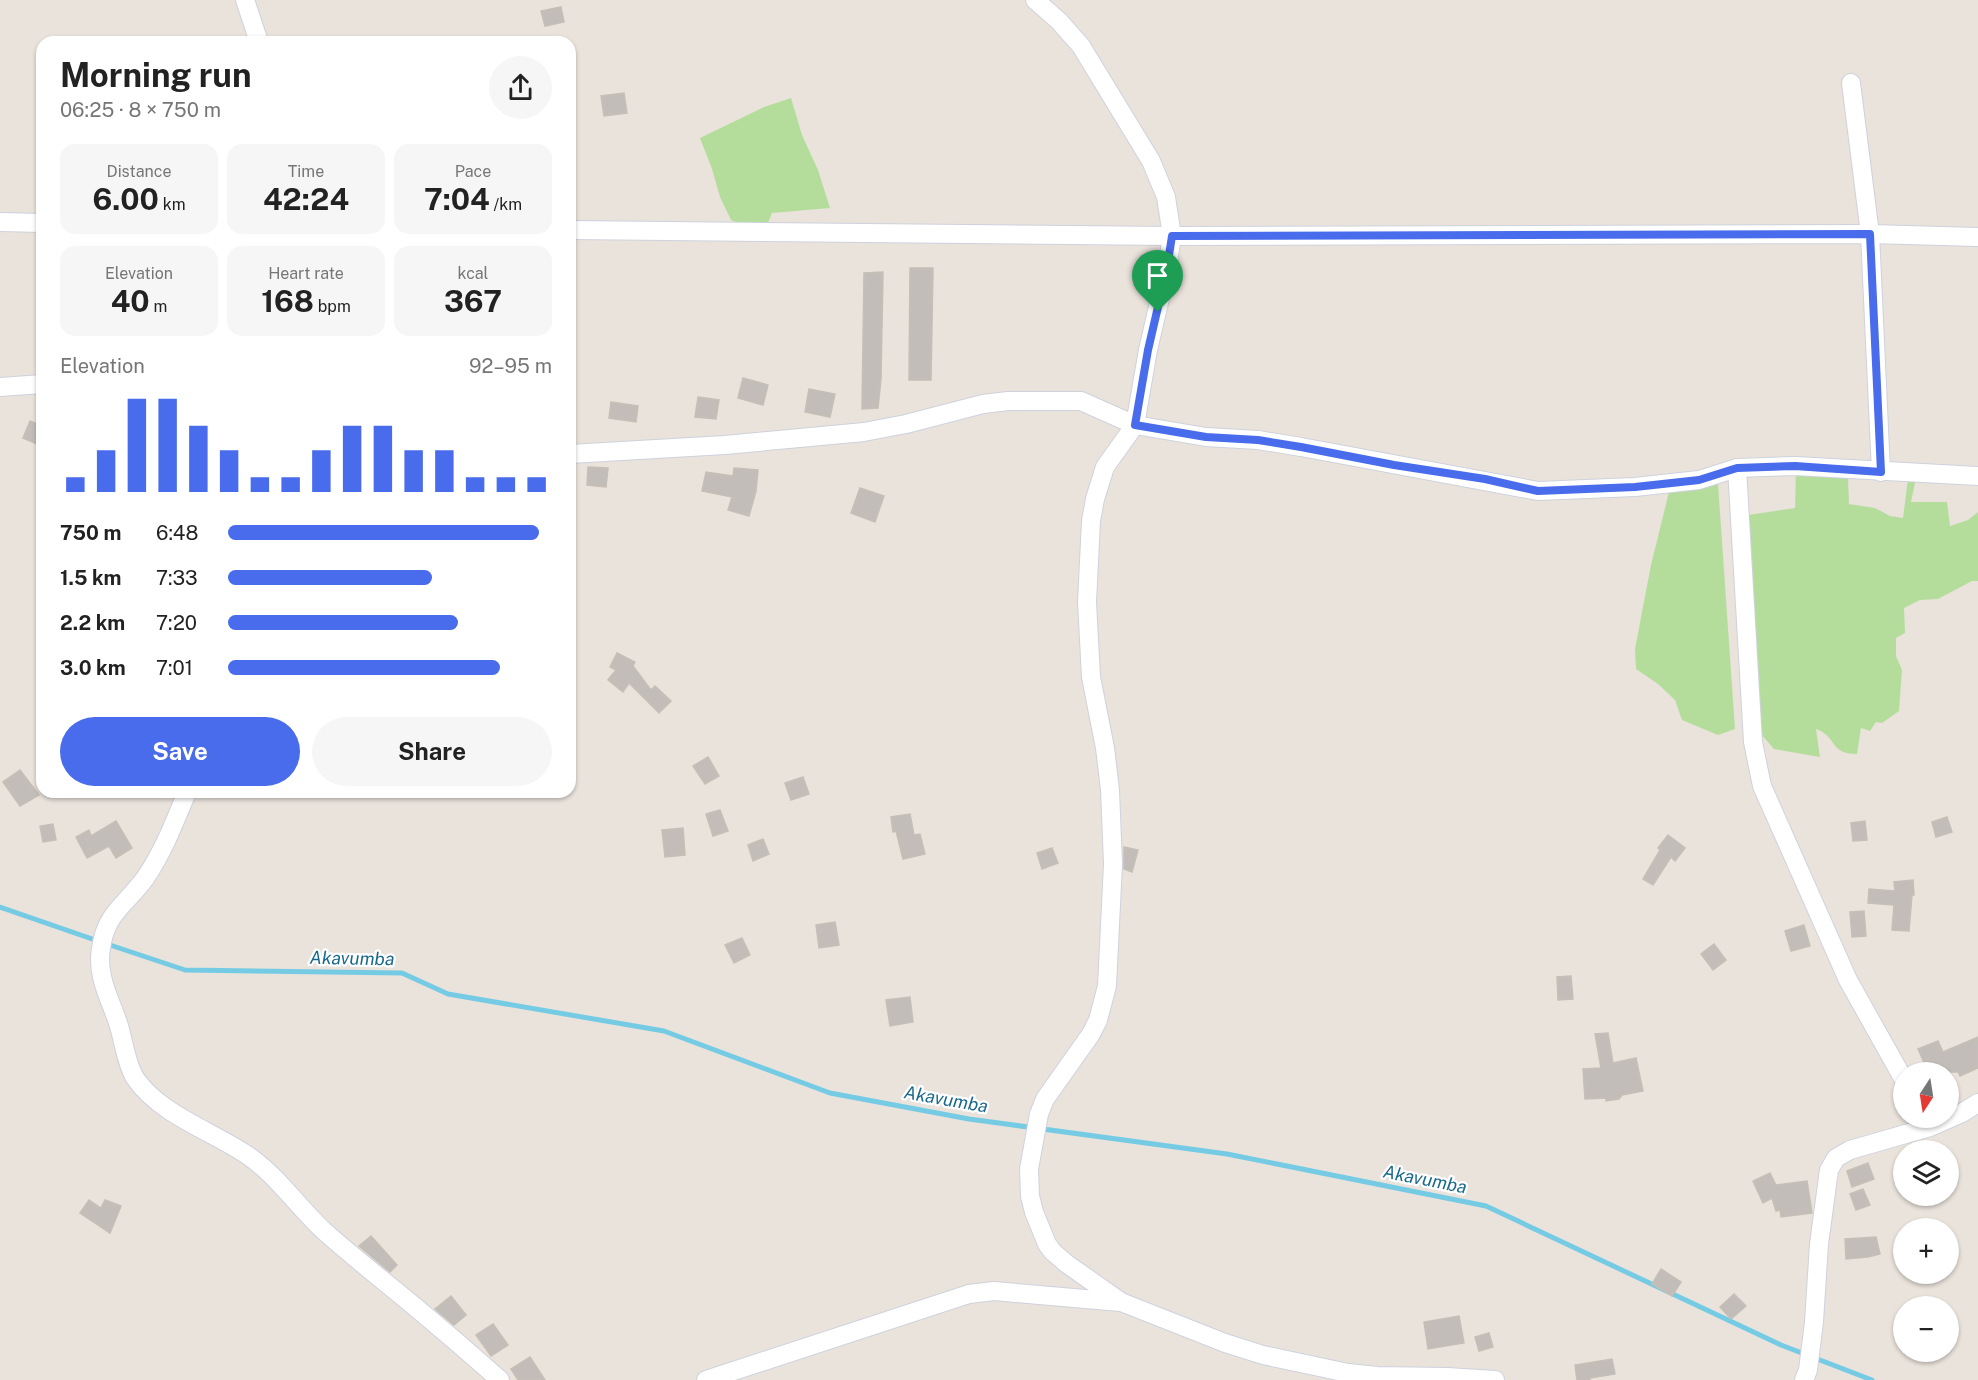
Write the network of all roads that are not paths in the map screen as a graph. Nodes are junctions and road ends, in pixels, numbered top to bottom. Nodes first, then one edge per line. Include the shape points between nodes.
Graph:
1 (245, 0) edge
2 (1035, 0) edge
3 (257, 36) edge
4 (1851, 83) dead end
5 (0, 222) edge
6 (36, 223) edge
7 (576, 230) edge
8 (1870, 234) junction
9 (1172, 236) junction
10 (1978, 237) edge
11 (36, 384) edge
12 (0, 387) edge
13 (1135, 425) junction
14 (576, 454) edge
15 (1737, 468) junction
16 (1881, 472) junction
17 (1978, 476) edge
18 (185, 798) edge
19 (1894, 1062) edge
20 (1978, 1103) edge
21 (1959, 1114) edge
22 (1910, 1128) edge
23 (1121, 1302) junction
24 (500, 1380) edge
25 (706, 1380) edge
26 (1495, 1380) edge
27 (1804, 1380) edge

1 - 3 street
2 - 9 street via 1081,46 1151,161 1166,197
4 - 8 street
5 - 6 street
7 - 9 street
8 - 9 street
8 - 10 street
8 - 16 street
9 - 13 street
11 - 12 street
13 - 14 street via 1081,401 1008,401 864,432
13 - 15 street via 1301,447 1538,491 1699,480
13 - 23 street via 1105,467 1095,499 1088,552 1091,677 1110,790 1113,864 1107,986 1091,1034 1042,1105 1029,1169 1030,1196 1047,1244 1067,1264
15 - 16 street via 1795,466
15 - 19 street via 1753,742 1762,786 1848,981
16 - 17 street
18 - 24 street via 156,861 109,920 101,948 102,980 135,1078 176,1115 226,1142 269,1172 322,1229
20 - 21 street
22 - 27 street via 1850,1150 1836,1158 1828,1170 1814,1322
23 - 25 street via 994,1291 969,1294
23 - 26 street via 1225,1343 1312,1366 1377,1376

